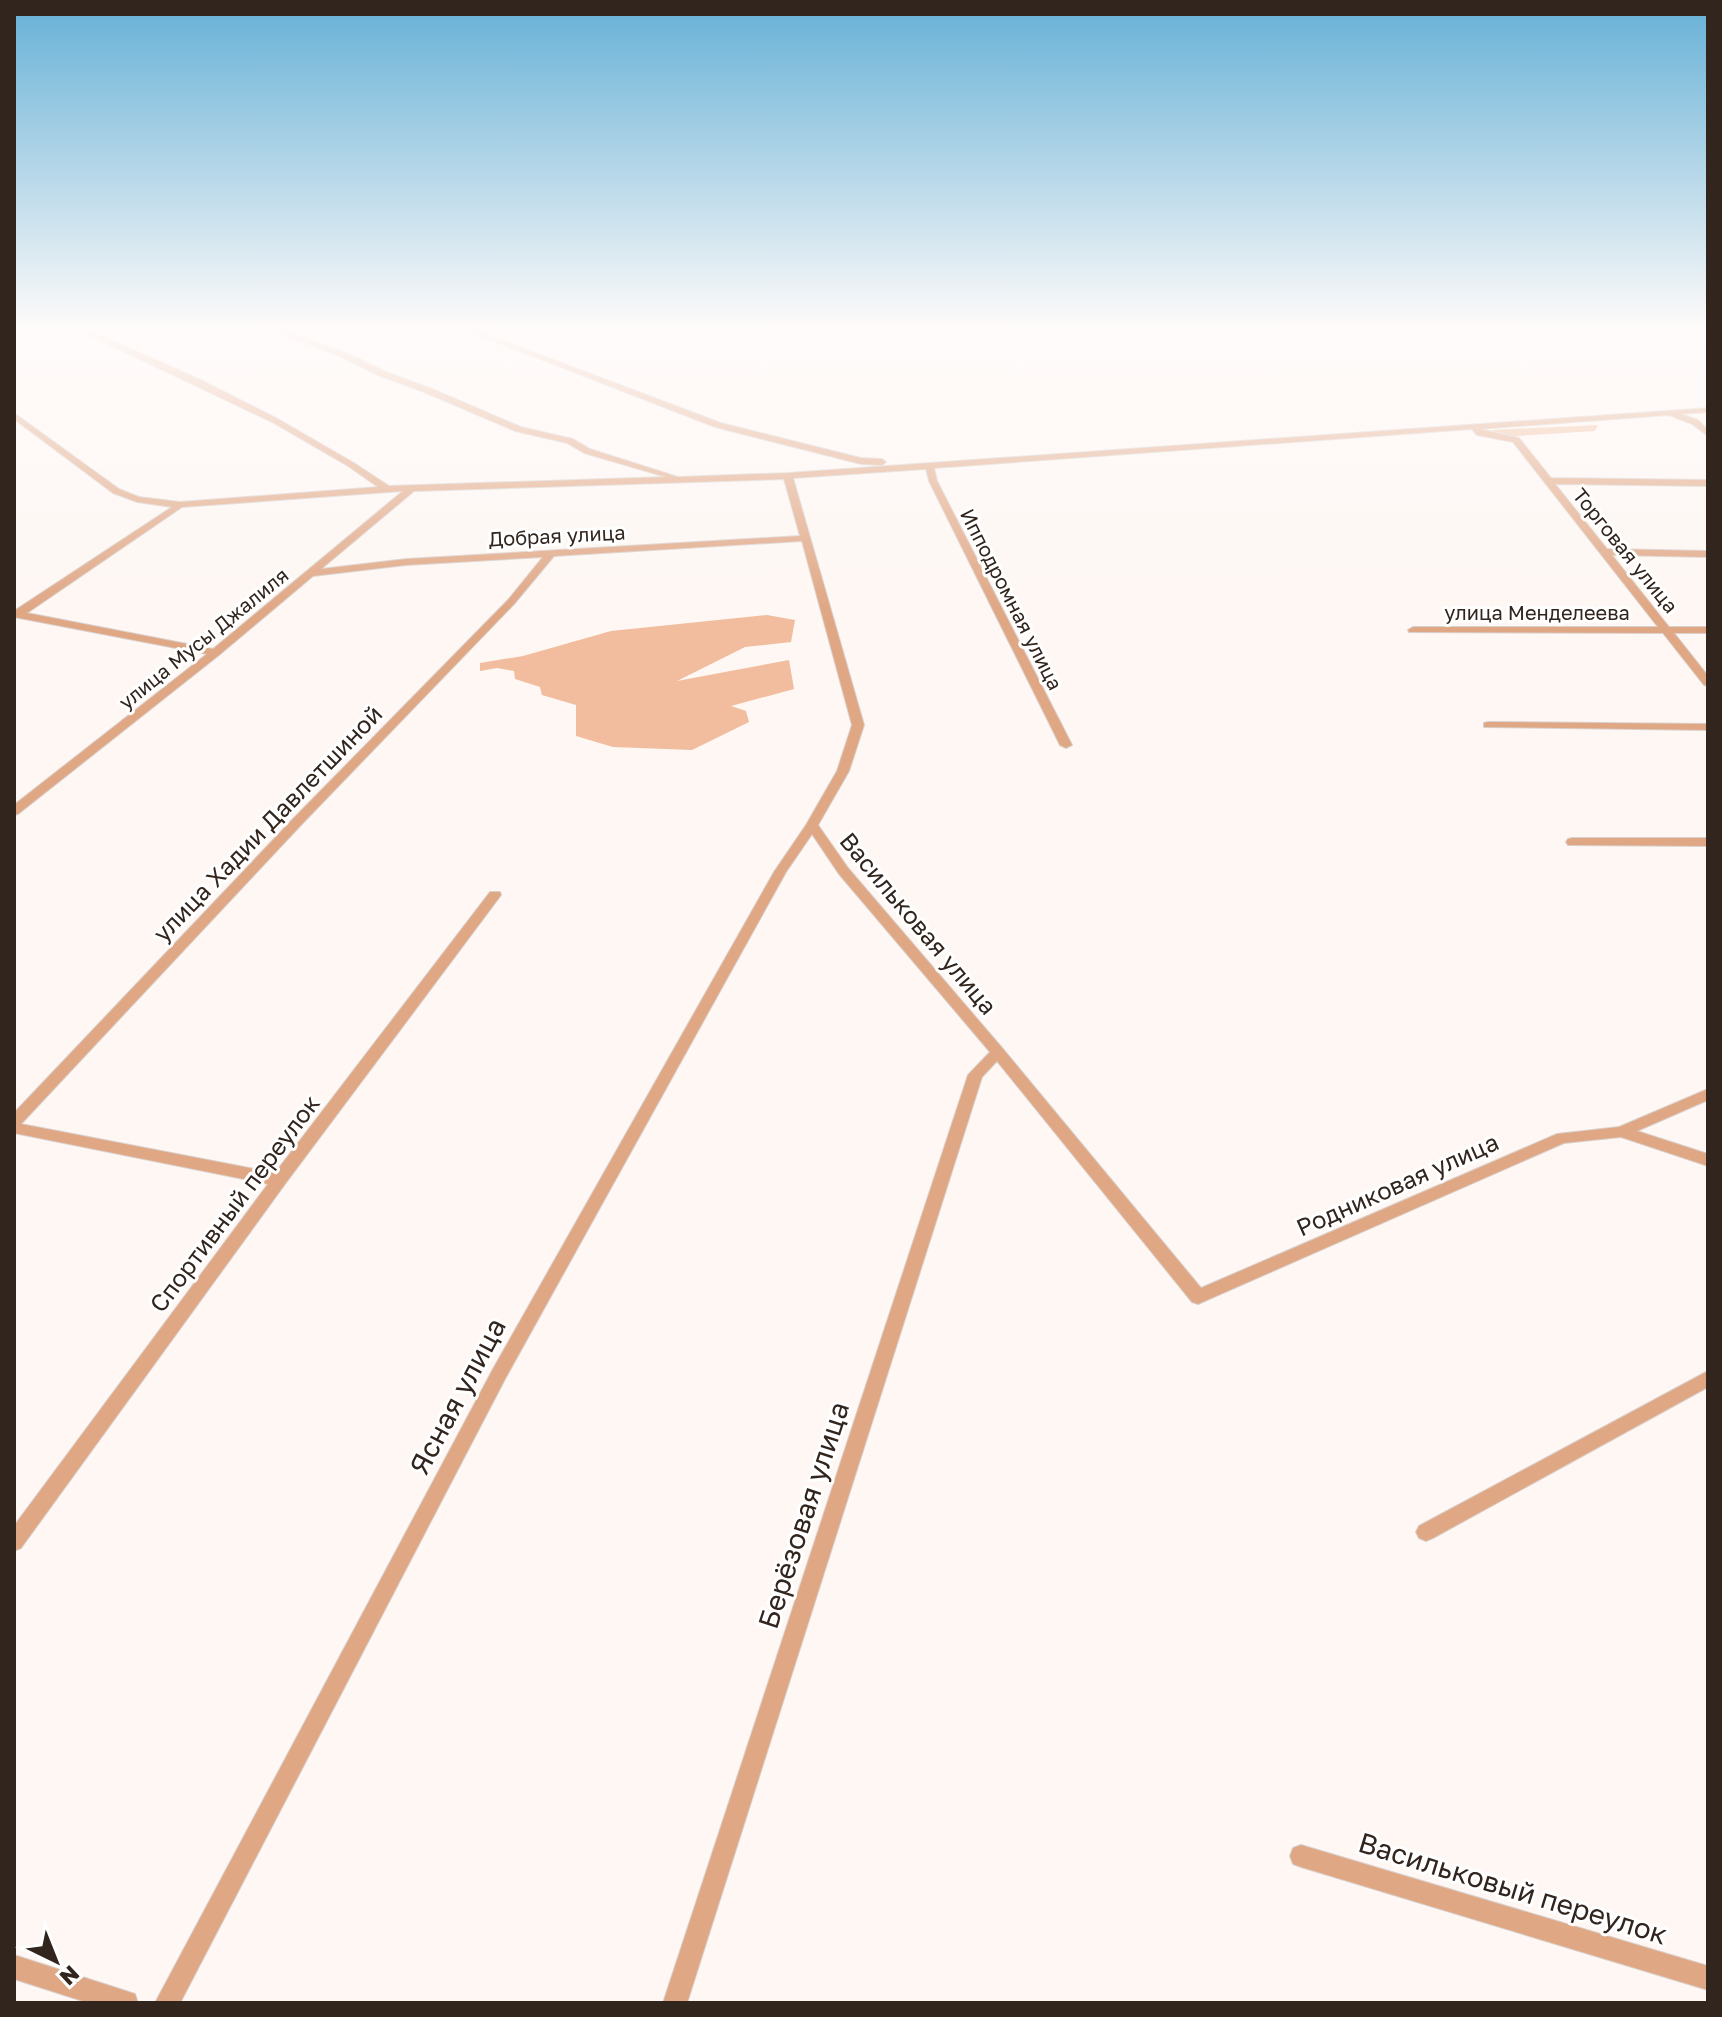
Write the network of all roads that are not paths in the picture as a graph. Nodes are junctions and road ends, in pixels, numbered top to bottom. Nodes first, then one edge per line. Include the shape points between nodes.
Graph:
1 (22, 421) edge
2 (274, 421) edge
3 (499, 421) edge
4 (708, 421) edge
5 (1550, 421) edge
6 (1693, 421) edge
7 (1474, 427) junction
8 (1708, 434) edge
9 (891, 463) dead end
10 (930, 467) junction
11 (788, 476) junction
12 (686, 481) junction
13 (1547, 481) junction
14 (1708, 483) edge
15 (387, 489) junction
16 (411, 489) junction
17 (180, 505) junction
18 (805, 538) junction
19 (1605, 552) junction
20 (551, 553) junction
21 (1708, 554) edge
22 (312, 573) junction
23 (17, 614) edge
24 (1413, 630) dead end
25 (1708, 630) edge
26 (1666, 631) junction
27 (215, 653) junction
28 (1708, 683) edge
29 (1488, 725) dead end
30 (1708, 727) edge
31 (1066, 745) dead end
32 (14, 811) edge
33 (812, 825) junction
34 (1572, 842) dead end
35 (1708, 842) edge
36 (495, 895) dead end
37 (998, 1052) junction
38 (1708, 1094) edge
39 (14, 1125) edge
40 (1621, 1132) junction
41 (1708, 1160) edge
42 (279, 1180) junction
43 (1198, 1297) joint
44 (1708, 1378) edge
45 (1426, 1532) dead end
46 (14, 1542) edge
47 (1301, 1856) dead end
48 (14, 1967) edge
49 (1708, 1978) edge
50 (126, 2003) edge
51 (167, 2003) edge
52 (675, 2003) edge

1 - 17 street via 116,491
2 - 15 street via 342,457
3 - 12 street
4 - 9 street via 861,461
5 - 7 street
6 - 8 street
7 - 10 street
7 - 13 street, Торговая улица via 1516,440
10 - 11 street
10 - 31 street, Ипподромная улица
11 - 12 street
11 - 18 street, Васильковая улица
12 - 16 street
13 - 14 street
13 - 19 street, Торговая улица
15 - 16 street
15 - 17 street
16 - 22 street, улица Мусы Джалиля
17 - 23 street
18 - 20 street, Добрая улица
18 - 33 street, Васильковая улица via 858,725 843,771
19 - 21 street
19 - 26 street, Торговая улица
20 - 22 street, Добрая улица
20 - 39 street, улица Хадии Давлетшиной via 511,602
22 - 27 street, улица Мусы Джалиля
23 - 27 street
24 - 26 street, улица Менделеева
25 - 26 street, улица Менделеева
26 - 28 street, Торговая улица
27 - 32 street, улица Мусы Джалиля
29 - 30 street
33 - 37 street, Васильковая улица via 843,871
33 - 51 street, Ясная улица via 780,872 499,1374
34 - 35 street
36 - 42 street, Спортивный переулок
37 - 43 street, Васильковая улица
37 - 52 street, Берёзовая улица via 975,1075
38 - 40 street
39 - 42 street
40 - 41 street
40 - 43 street, Родниковая улица via 1562,1138
42 - 46 street, Спортивный переулок
44 - 45 street
47 - 49 street, Васильковый переулок
48 - 50 street

